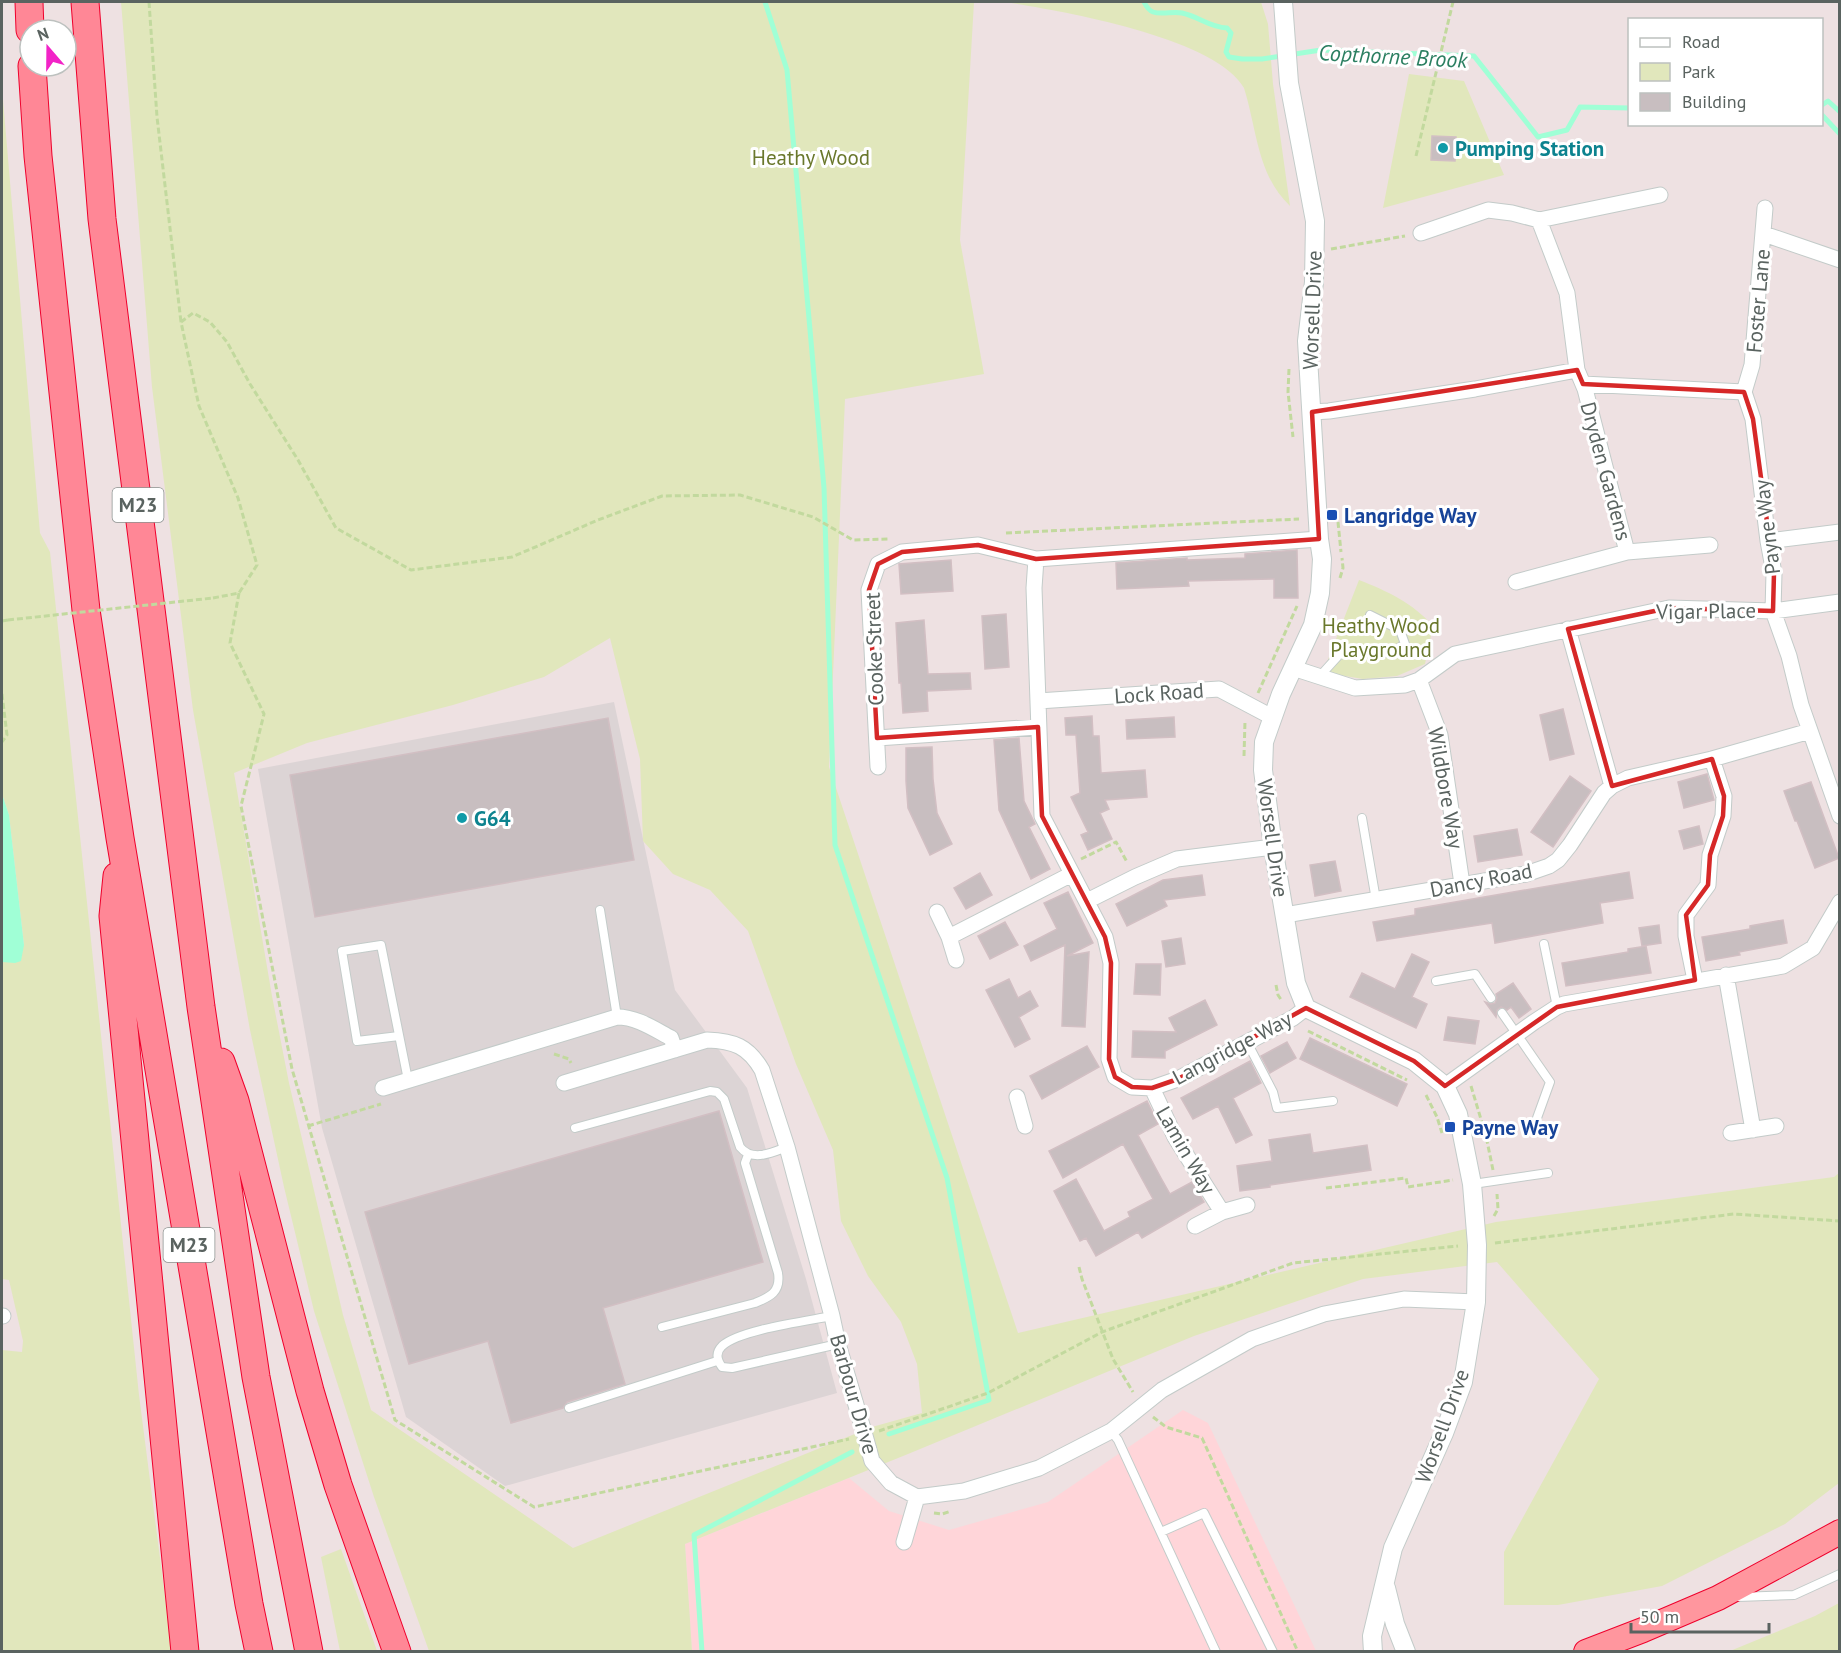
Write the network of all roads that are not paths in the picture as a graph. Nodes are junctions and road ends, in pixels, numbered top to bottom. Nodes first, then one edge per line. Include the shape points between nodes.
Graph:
1 (29, 2) edge
2 (85, 2) edge
3 (1284, 11) edge
4 (30, 18) edge
5 (33, 78) edge
6 (1660, 195) dead end
7 (1765, 208) dead end
8 (1539, 220) junction
9 (1420, 233) road end
10 (1764, 234) junction
11 (1839, 260) edge
12 (1582, 381) junction
13 (1744, 392) junction
14 (1312, 412) junction
15 (1839, 532) edge
16 (1311, 539) junction
17 (1768, 542) junction
18 (1710, 545) dead end
19 (1627, 552) junction
20 (1036, 559) junction
21 (1516, 582) dead end
22 (1839, 602) edge
23 (1773, 611) junction
24 (1370, 615) dead end
25 (1568, 629) junction
26 (1293, 668) junction
27 (1319, 677) junction
28 (1419, 680) junction
29 (1038, 701) junction
30 (1272, 717) junction
31 (1038, 727) junction
32 (1810, 732) junction
33 (877, 738) junction
34 (1712, 759) junction
35 (878, 767) dead end
36 (1834, 780) edge
37 (1612, 786) junction
38 (1839, 816) edge
39 (1362, 818) dead end
40 (120, 838) junction
41 (1273, 848) junction
42 (1072, 874) junction
43 (1462, 884) junction
44 (1376, 900) junction
45 (1087, 901) junction
46 (1839, 902) edge
47 (600, 910) dead end
48 (937, 912) dead end
49 (1285, 915) junction
50 (949, 937) junction
51 (1544, 944) dead end
52 (956, 960) dead end
53 (1726, 975) junction
54 (1695, 980) junction
55 (1436, 981) dead end
56 (1491, 998) dead end
57 (201, 1007) junction
58 (1557, 1007) junction
59 (1299, 1013) junction
60 (1502, 1013) dead end
61 (617, 1017) junction
62 (1517, 1034) junction
63 (399, 1036) junction
64 (1247, 1042) junction
65 (675, 1050) junction
66 (408, 1080) junction
67 (564, 1083) dead end
68 (1445, 1086) junction
69 (383, 1088) dead end
70 (1152, 1088) junction
71 (1017, 1097) dead end
72 (1333, 1101) dead end
73 (1537, 1118) dead end
74 (1025, 1126) dead end
75 (1776, 1126) dead end
76 (575, 1128) dead end
77 (1753, 1130) junction
78 (1731, 1133) dead end
79 (787, 1147) junction
80 (748, 1155) junction
81 (1548, 1173) dead end
82 (1472, 1184) junction
83 (1247, 1205) dead end
84 (1222, 1212) junction
85 (1195, 1226) dead end
86 (1476, 1302) junction
87 (832, 1316) junction
88 (662, 1327) dead end
89 (838, 1344) junction
90 (717, 1361) junction
91 (569, 1408) dead end
92 (1111, 1431) junction
93 (917, 1497) junction
94 (1161, 1532) junction
95 (1839, 1532) edge
96 (904, 1542) dead end
97 (1839, 1574) edge
98 (1385, 1583) junction
99 (1718, 1598) junction
100 (184, 1652) edge
101 (259, 1652) edge
102 (309, 1652) edge
103 (397, 1652) edge
104 (1216, 1652) edge
105 (1272, 1652) edge
106 (1373, 1652) edge
107 (1406, 1652) edge
108 (1586, 1652) edge

1 - 4 highway
2 - 57 highway, M23 via 102,219
3 - 14 street, Worsell Drive via 1289,83 1315,221 1314,282 1307,341
5 - 40 highway, M23 via 86,610
6 - 8 street
7 - 10 street, Foster Lane
8 - 9 street via 1488,210
8 - 12 street, Dryden Gardens via 1567,293
10 - 11 street
10 - 13 street, Foster Lane via 1752,365
12 - 13 street
12 - 14 street via 1475,389
12 - 19 street, Dryden Gardens
13 - 17 street, Payne Way via 1753,418
14 - 16 street, Worsell Drive
15 - 17 street
16 - 20 street
16 - 26 street, Worsell Drive via 1322,559 1320,593 1313,625
17 - 23 street, Payne Way via 1774,573
18 - 19 street
19 - 21 street
20 - 29 street, Langridge Way
20 - 33 street, Cooke Street via 978,545 902,552 878,564 869,590
22 - 23 street, Vigar Place
23 - 25 street, Vigar Place via 1669,608
23 - 32 street, Payne Way
24 - 27 lane via 1400,630 1406,644 1391,654 1354,651 1339,656
25 - 28 street, Vigar Place via 1455,654
25 - 37 street
26 - 27 street
26 - 30 street, Worsell Drive
27 - 28 street via 1355,688 1405,685
28 - 43 street, Wildbore Way via 1440,735
29 - 30 street, Lock Road via 1219,688
29 - 31 street, Langridge Way
30 - 41 street, Worsell Drive via 1264,742 1263,770
31 - 33 street, Cooke Street
31 - 42 street, Langridge Way via 1042,816
32 - 34 street
32 - 36 street, Payne Way
33 - 35 street
34 - 37 street via 1628,778
34 - 54 street via 1724,796 1723,816 1710,855 1707,885 1686,915
36 - 38 street, Payne Way
37 - 43 street, Dancy Road via 1570,845 1549,867
39 - 44 lane
40 - 100 highway, M23 via 113,916
40 - 101 highway, M23
41 - 45 street via 1177,859
41 - 49 street, Worsell Drive
42 - 45 street, Langridge Way
42 - 50 street
43 - 44 street, Dancy Road
44 - 49 street, Dancy Road
45 - 70 street, Langridge Way via 1112,963 1109,1059 1115,1077 1132,1087
46 - 53 street via 1813,948 1783,966
47 - 61 lane
48 - 50 street
49 - 59 street, Worsell Drive
50 - 52 street
51 - 58 lane
53 - 54 street
53 - 77 street
54 - 58 street
55 - 56 lane via 1475,974
57 - 102 highway, M23 via 256,1377
57 - 103 highway, M23 via 235,1101 338,1485
58 - 62 street
59 - 64 street, Langridge Way
59 - 68 street, Worsell Drive via 1413,1061
60 - 62 lane
61 - 65 street via 640,1022 671,1038
61 - 66 street
62 - 68 street
62 - 73 lane via 1550,1083
63 - 63 lane via 357,1041 342,951 381,945
63 - 66 lane
64 - 70 street, Langridge Way via 1178,1079
64 - 72 lane via 1277,1108
65 - 67 street, Barbour Drive
65 - 79 street, Barbour Drive via 707,1040 725,1041 737,1044 756,1060
66 - 69 street
68 - 82 street, Worsell Drive via 1458,1114
70 - 84 street, Lamin Way via 1175,1137
71 - 74 street
75 - 77 street
76 - 80 lane via 717,1092 724,1099 740,1148
77 - 78 street
79 - 80 lane
79 - 87 street, Barbour Drive
80 - 88 lane via 745,1162 780,1283 768,1297 755,1303
81 - 82 lane
82 - 86 street, Worsell Drive via 1478,1245
83 - 84 street, Lamin Way
84 - 85 street, Lamin Way
86 - 92 street via 1404,1299 1324,1314 1252,1339 1162,1390
86 - 98 street, Worsell Drive via 1463,1382 1393,1548
87 - 89 street, Barbour Drive
87 - 90 lane via 733,1340 718,1352
89 - 90 lane via 732,1368 722,1367
89 - 93 street, Barbour Drive, bridge via 872,1461 891,1483
90 - 91 lane
92 - 93 street via 1038,1468 964,1491
92 - 94 lane
93 - 96 street
94 - 104 lane
94 - 105 lane via 1204,1513
95 - 99 highway
97 - 99 lane via 1794,1595
98 - 106 street, Worsell Drive via 1372,1636
98 - 107 street, Worsell Drive
99 - 108 highway

